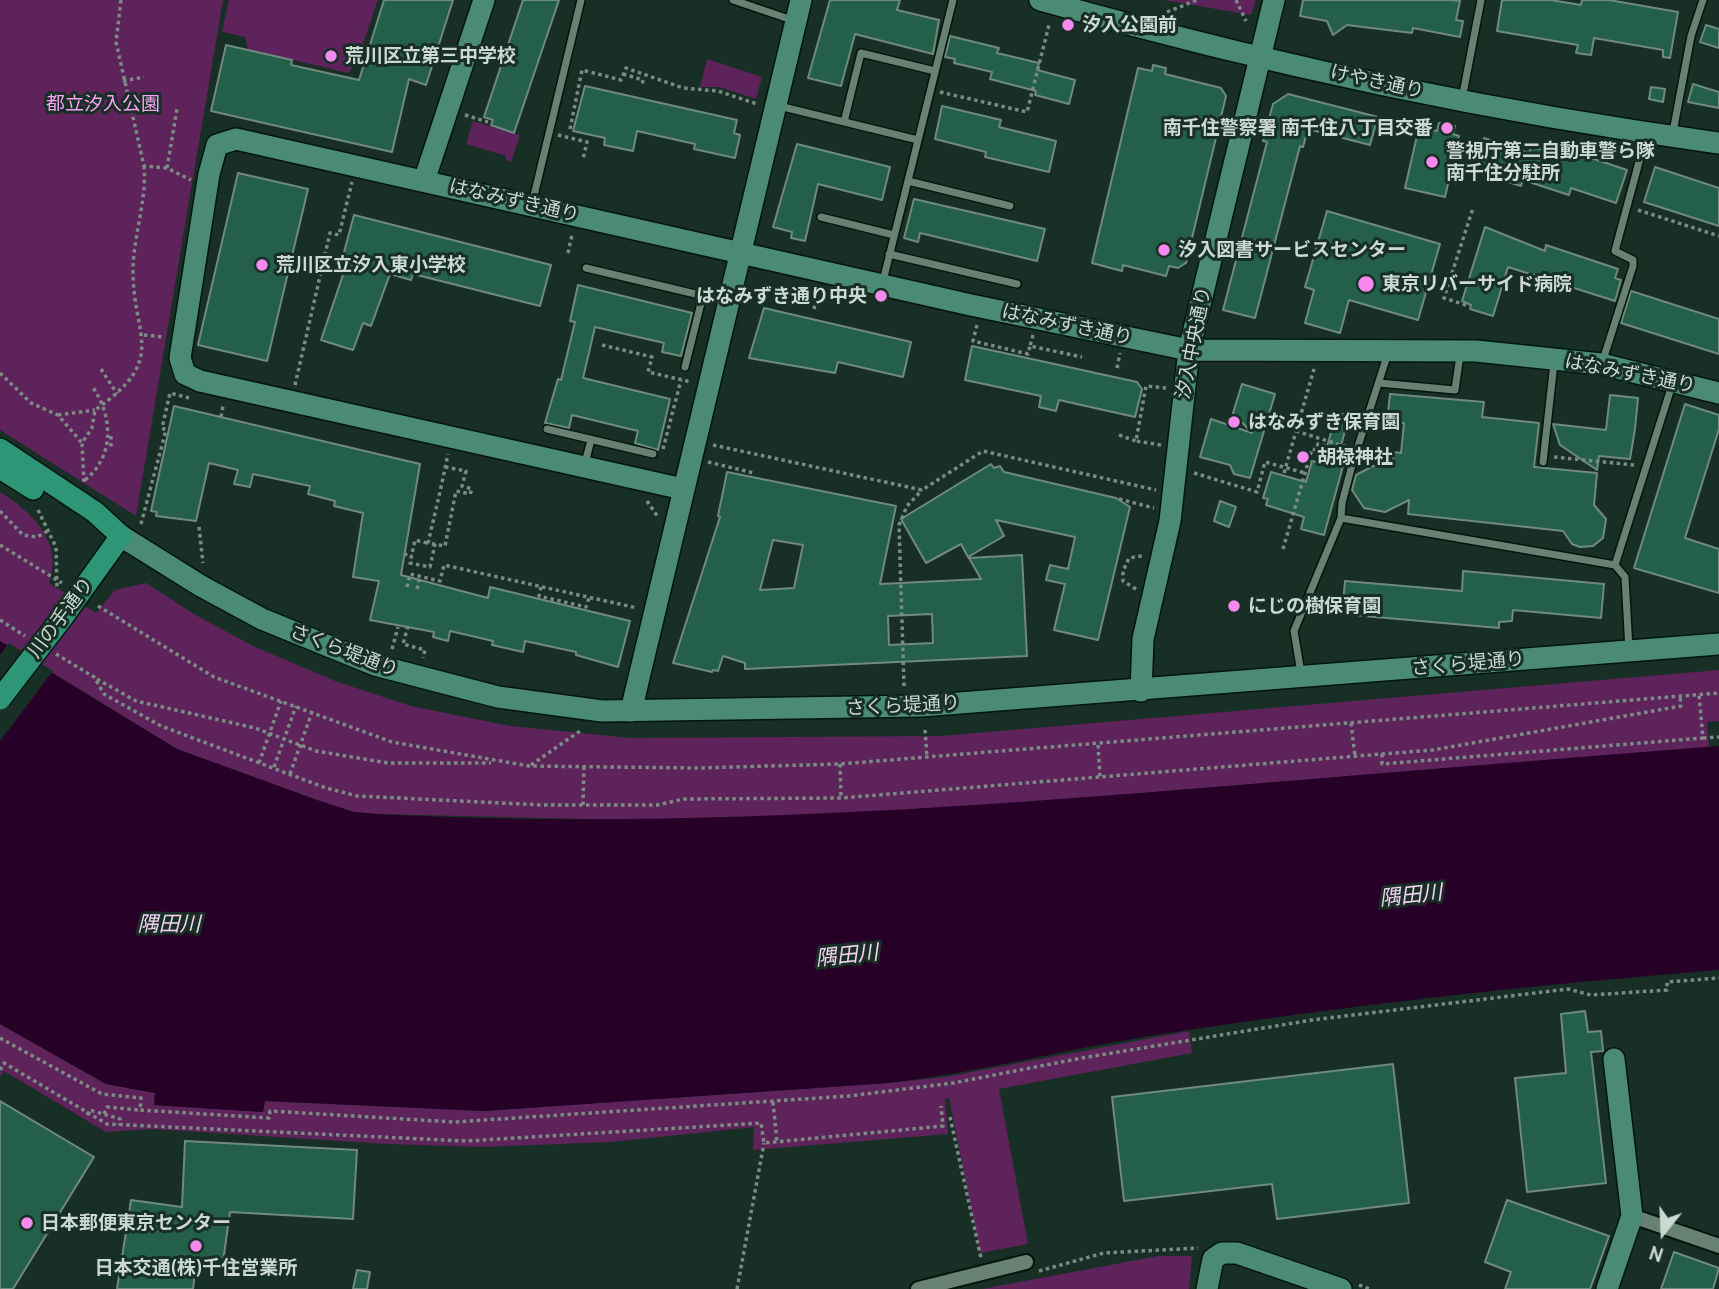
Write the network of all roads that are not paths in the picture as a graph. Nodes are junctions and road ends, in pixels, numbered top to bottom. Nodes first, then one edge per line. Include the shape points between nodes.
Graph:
1 (484, 0) edge
2 (581, 0) edge
3 (733, 0) edge
4 (801, 0) edge
5 (953, 0) edge
6 (1040, 0) edge
7 (1274, 0) edge
8 (1481, 0) edge
9 (1703, 0) edge
10 (796, 22) junction
11 (1261, 56) junction
12 (935, 71) junction
13 (1462, 101) junction
14 (769, 105) junction
15 (844, 122) junction
16 (1647, 133) junction
17 (1672, 136) junction
18 (918, 140) junction
19 (1719, 143) edge
20 (424, 181) junction
21 (908, 181) junction
22 (532, 205) junction
23 (1010, 206) dead end
24 (821, 217) dead end
25 (894, 236) junction
26 (741, 253) junction
27 (889, 254) junction
28 (586, 268) dead end
29 (1017, 284) dead end
30 (882, 285) junction
31 (703, 295) junction
32 (729, 302) junction
33 (1189, 350) junction
34 (1389, 350) junction
35 (1461, 351) junction
36 (1555, 359) junction
37 (1601, 364) junction
38 (685, 367) dead end
39 (1673, 380) junction
40 (1379, 383) junction
41 (1719, 393) edge
42 (547, 429) dead end
43 (591, 440) junction
44 (0, 449) edge
45 (653, 454) road end
46 (1543, 459) road end
47 (584, 467) junction
48 (0, 468) edge
49 (683, 489) junction
50 (1341, 518) junction
51 (121, 536) junction
52 (1615, 565) junction
53 (1719, 644) edge
54 (1629, 651) junction
55 (1302, 678) junction
56 (1141, 691) junction
57 (0, 699) edge
58 (631, 711) junction
59 (1614, 1059) dead end
60 (1632, 1216) junction
61 (1719, 1246) edge
62 (1032, 1267) road end
63 (918, 1289) edge
64 (1207, 1289) edge
65 (1341, 1289) edge
66 (1607, 1289) edge

1 - 20 street
2 - 22 lane
3 - 10 lane
4 - 10 street
5 - 12 lane
6 - 11 street, けやき通り
7 - 11 street, 汐入中央通り
8 - 13 lane
9 - 17 lane via 1691,36
10 - 14 street
11 - 13 street, けやき通り
11 - 33 street, 汐入中央通り
12 - 15 lane via 861,53
12 - 18 lane
13 - 16 street, けやき通り
14 - 15 lane
14 - 26 street
15 - 18 lane
16 - 17 street, けやき通り
16 - 37 lane via 1615,251 1633,260 1633,266
17 - 19 street, けやき通り
18 - 21 lane
20 - 22 street, はなみずき通り
20 - 47 street, はなみずき通り via 236,139 221,142 209,174 180,358 183,370 200,381
21 - 23 lane
21 - 25 lane
22 - 26 street, はなみずき通り
24 - 25 lane
25 - 27 lane
26 - 30 street, はなみずき通り
26 - 32 street
27 - 29 lane
27 - 30 lane
28 - 31 lane
30 - 33 street, はなみずき通り
31 - 32 lane
31 - 38 lane
32 - 49 street
33 - 34 street, はなみずき通り
33 - 56 street, 汐入中央通り via 1170,522 1143,639
34 - 35 street, はなみずき通り
34 - 40 lane
35 - 36 street, はなみずき通り
35 - 40 lane via 1455,390
36 - 37 street, はなみずき通り
36 - 46 lane
37 - 39 street, はなみずき通り
39 - 41 street, はなみずき通り
39 - 52 lane
40 - 50 lane
42 - 43 lane
43 - 45 lane
43 - 47 lane
44 - 51 main road via 95,512
47 - 49 street
48 - 51 main road via 88,524
49 - 58 street
50 - 52 lane
50 - 55 lane via 1294,631
51 - 57 main road, 川の手通り, bridge
51 - 58 street, さくら堤通り via 262,619 375,665 518,700
52 - 54 lane via 1625,577
53 - 54 street, さくら堤通り
54 - 55 street, さくら堤通り
55 - 56 street, さくら堤通り
56 - 58 street, さくら堤通り via 921,706
59 - 60 street
60 - 61 street
60 - 66 street
62 - 63 street
64 - 65 street via 1213,1259 1222,1253 1237,1253

